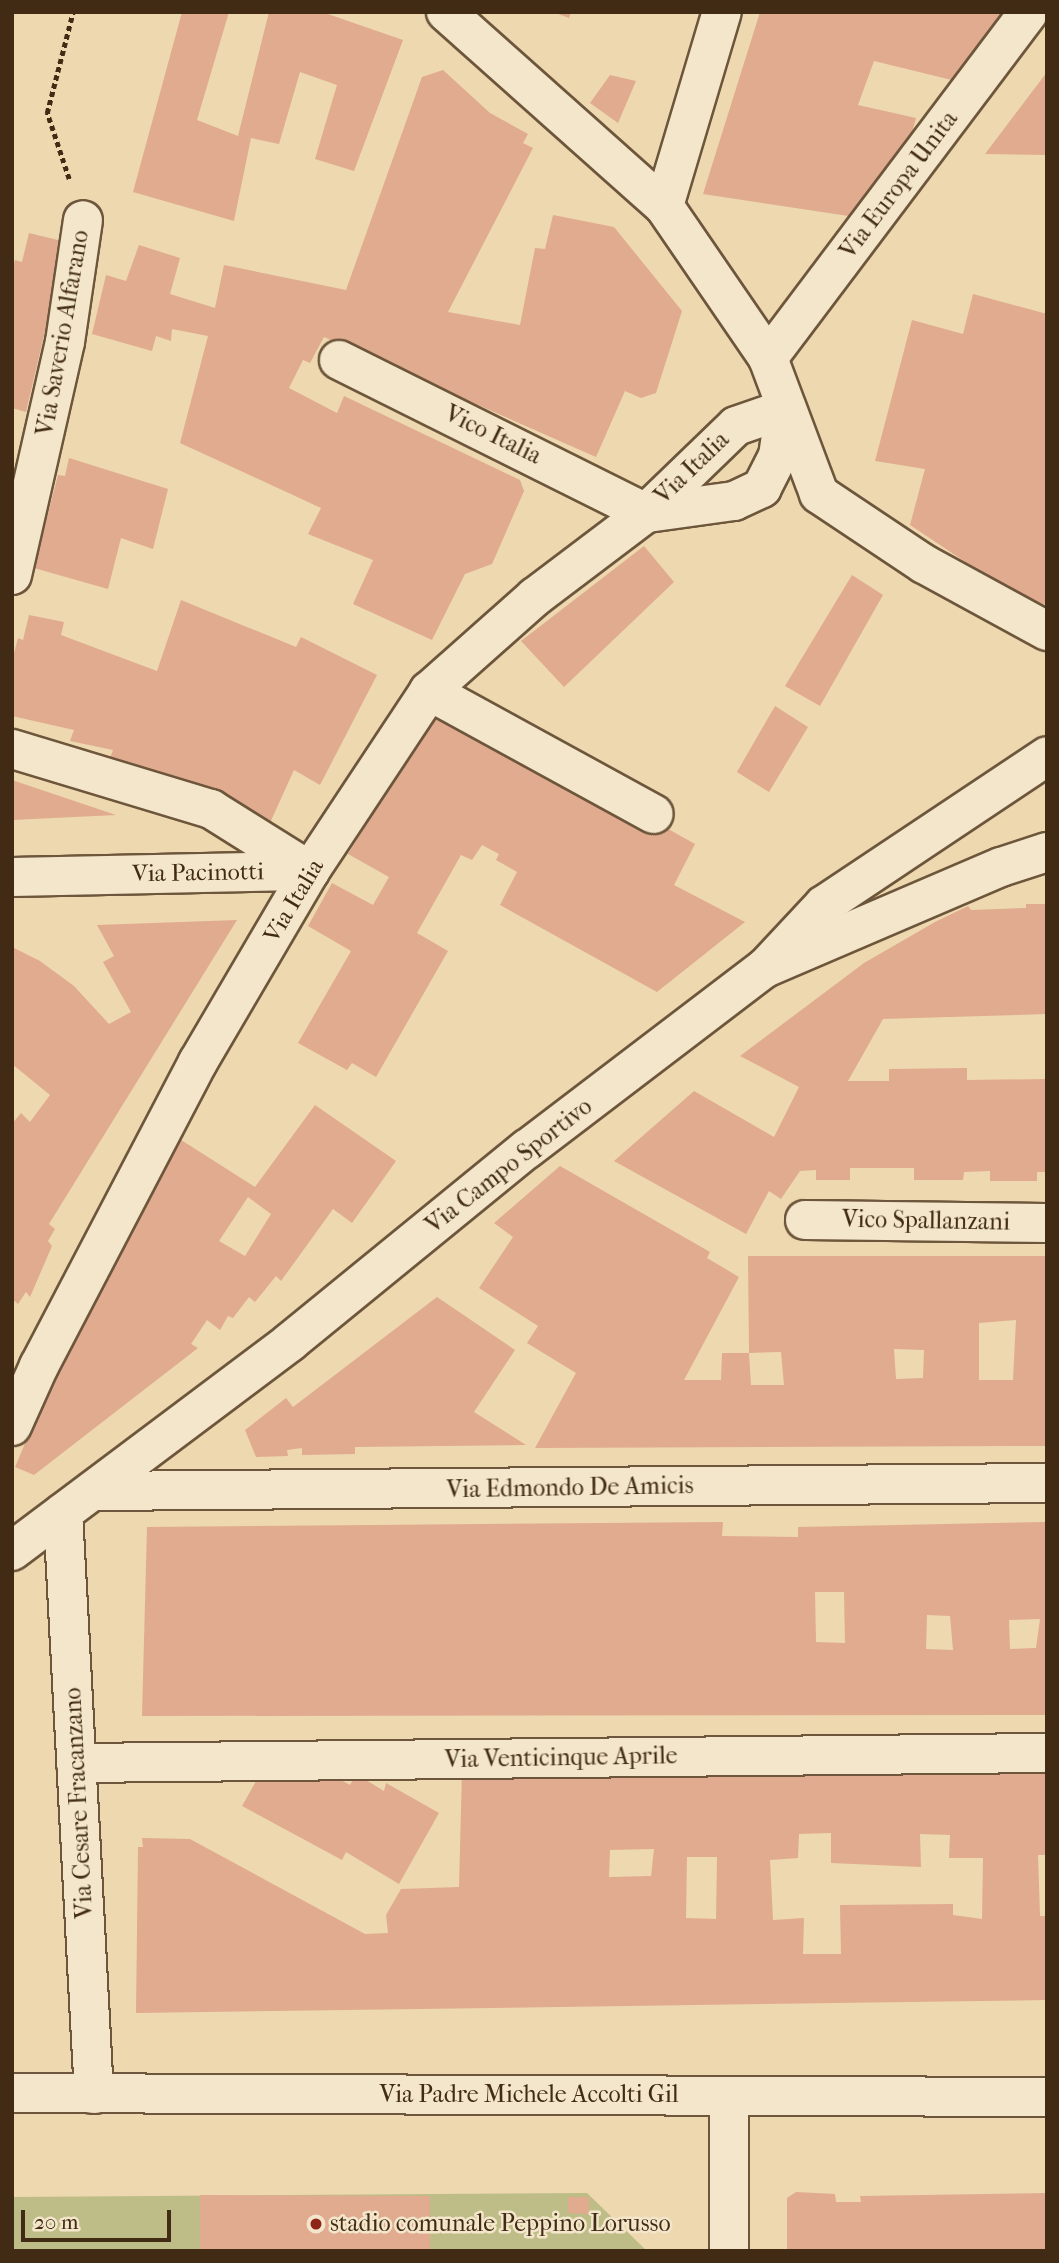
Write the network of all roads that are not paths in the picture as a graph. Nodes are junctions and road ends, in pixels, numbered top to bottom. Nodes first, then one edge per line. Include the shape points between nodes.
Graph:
1 (446, 12) edge
2 (722, 12) edge
3 (1029, 12) edge
4 (664, 206) junction
5 (83, 220) road end
6 (768, 358) junction
7 (340, 360) dead end
8 (785, 409) junction
9 (646, 513) junction
10 (12, 575) edge
11 (1047, 631) edge
12 (429, 691) junction
13 (12, 749) edge
14 (1047, 756) edge
15 (653, 814) dead end
16 (1047, 852) edge
17 (310, 871) junction
18 (12, 877) edge
19 (765, 968) junction
20 (805, 1220) dead end
21 (1047, 1223) edge
22 (26, 1356) edge
23 (12, 1426) edge
24 (1047, 1483) edge
25 (78, 1502) junction
26 (12, 1551) edge
27 (1047, 1753) edge
28 (76, 1763) junction
29 (12, 2093) edge
30 (94, 2094) junction
31 (729, 2096) junction
32 (1047, 2097) edge
33 (729, 2251) edge

1 - 4 street
2 - 4 street
3 - 6 street, Via Europa Unita
4 - 6 street
5 - 10 street, Via Saverio Alfarano via 65,342
6 - 8 street
7 - 9 street, Vico Italia
8 - 9 street, Via Italia via 736,426
8 - 9 street, Via Italia via 778,456 762,488 734,501
8 - 11 street via 819,494 925,564
9 - 12 street, Via Italia via 535,597
12 - 15 street
12 - 17 street, Via Italia
13 - 17 street, Via Pacinotti via 211,809
14 - 19 street via 824,905
16 - 19 street, Via Campo Sportivo
17 - 18 street, Via Pacinotti
17 - 22 street, Via Italia
19 - 25 street, Via Campo Sportivo via 527,1149 290,1342
20 - 21 street, Vico Spallanzani
22 - 23 street, Via Italia
24 - 25 street, Via Edmondo De Amicis
25 - 26 street, Via Campo Sportivo
25 - 28 street, Via Cesare Fracanzano
27 - 28 street, Via Venticinque Aprile
28 - 30 street, Via Cesare Fracanzano
29 - 30 street, Via Padre Michele Accolti Gil
30 - 31 street, Via Padre Michele Accolti Gil
31 - 32 street, Via Padre Michele Accolti Gil
31 - 33 street

